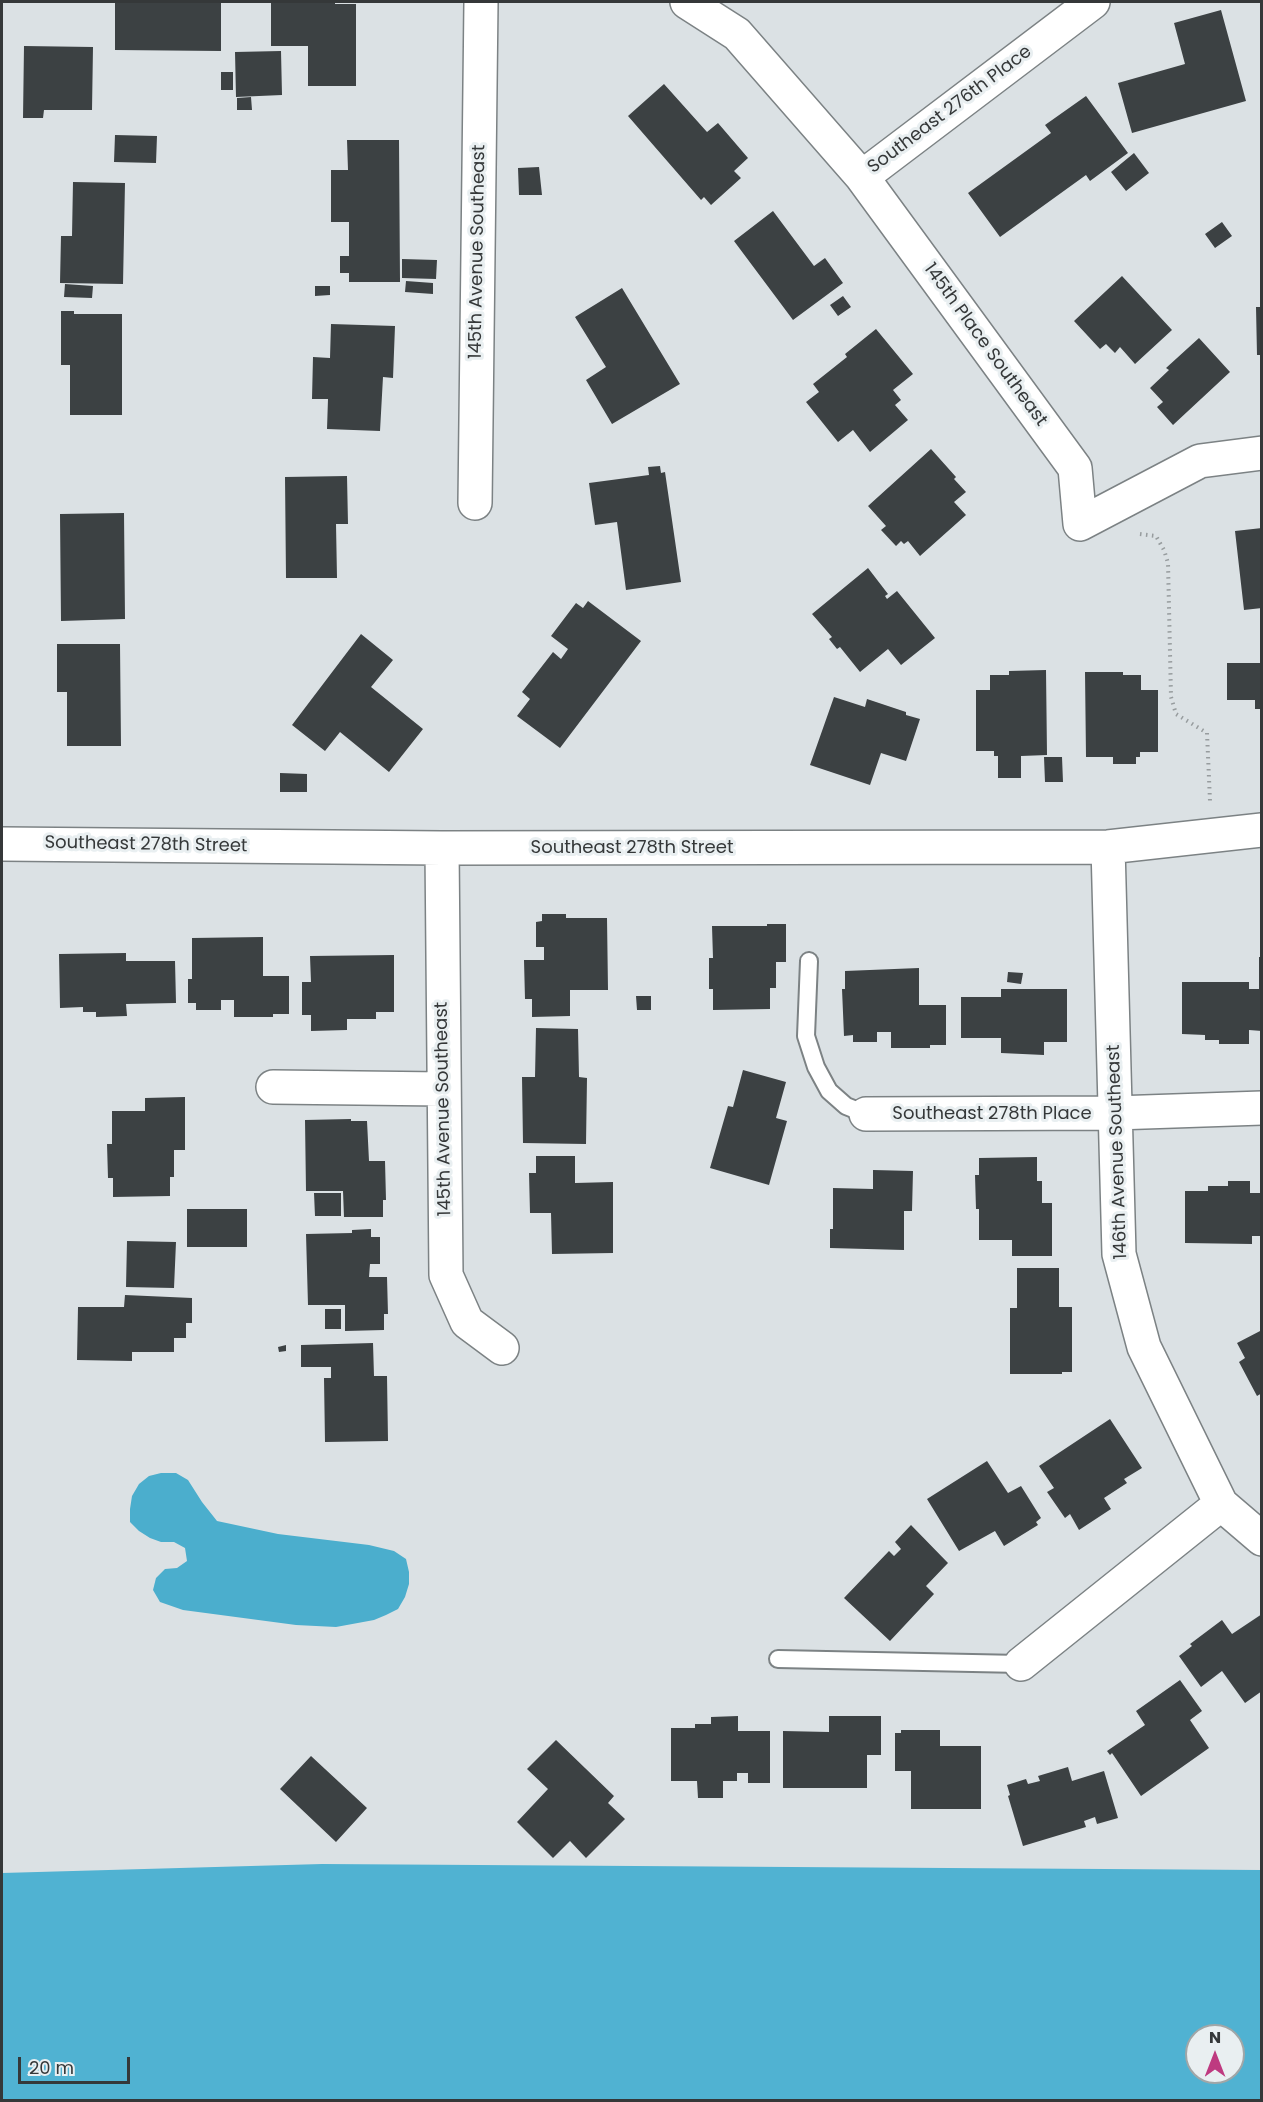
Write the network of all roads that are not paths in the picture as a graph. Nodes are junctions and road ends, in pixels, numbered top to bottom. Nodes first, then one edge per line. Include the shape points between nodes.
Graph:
1 (481, 2) edge
2 (687, 2) edge
3 (1093, 2) edge
4 (862, 177) junction
5 (1262, 453) edge
6 (475, 503) dead end
7 (1262, 830) edge
8 (2, 844) edge
9 (1108, 847) junction
10 (442, 848) junction
11 (808, 961) dead end
12 (273, 1087) dead end
13 (443, 1089) junction
14 (1262, 1108) edge
15 (1115, 1113) junction
16 (866, 1114) joint
17 (502, 1348) dead end
18 (1221, 1504) junction
19 (1262, 1539) edge
20 (778, 1659) dead end
21 (1020, 1664) joint

1 - 6 street, 145th Avenue Southeast
2 - 4 street, Southeast 276th Place via 737,34
3 - 4 street, Southeast 276th Place
4 - 5 street, 145th Place Southeast via 1075,468 1080,524 1200,461
7 - 9 street, Southeast 278th Street
8 - 10 street, Southeast 278th Street
9 - 10 street, Southeast 278th Street
9 - 15 street, 146th Avenue Southeast
10 - 13 street, 145th Avenue Southeast
11 - 16 lane via 806,1036 816,1066 829,1091 846,1106
12 - 13 street
13 - 17 street, 145th Avenue Southeast via 446,1275 467,1322
14 - 15 street, Southeast 278th Place
15 - 16 street, Southeast 278th Place
15 - 18 street, 146th Avenue Southeast via 1119,1254 1141,1336
18 - 19 street
18 - 21 street
20 - 21 lane

